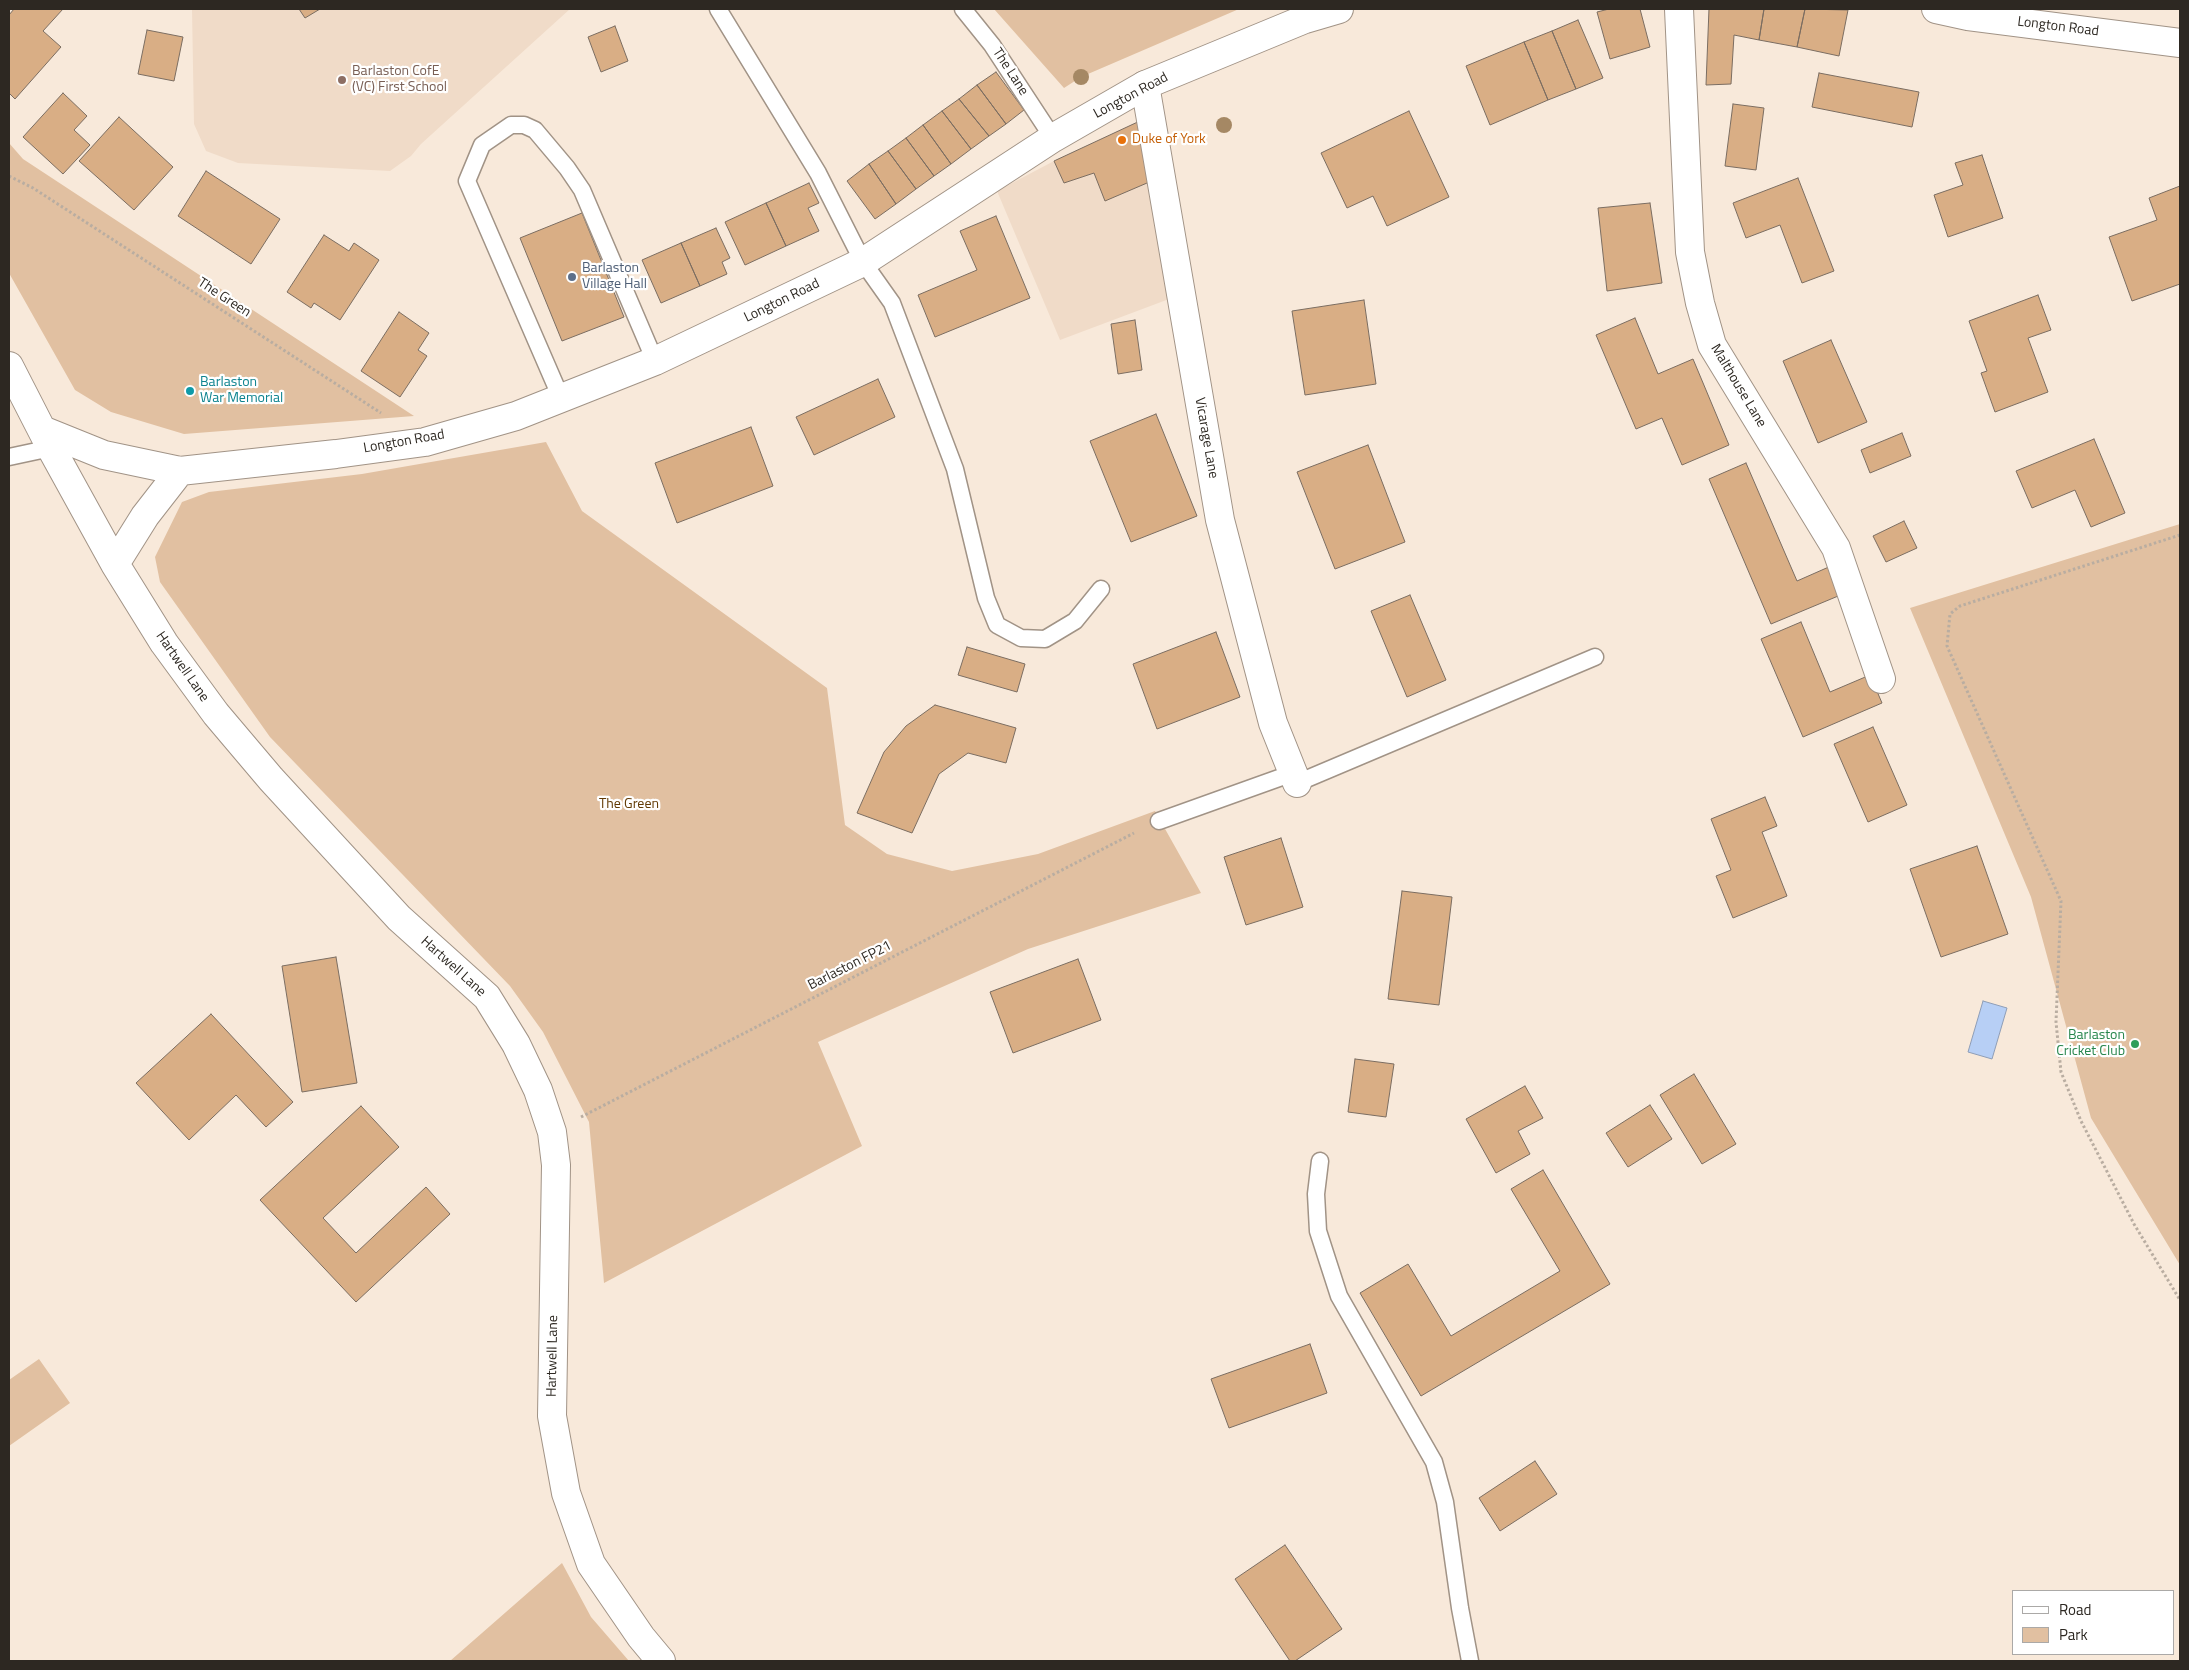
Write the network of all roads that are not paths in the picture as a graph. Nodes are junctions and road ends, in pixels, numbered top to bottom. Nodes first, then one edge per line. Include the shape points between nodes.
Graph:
1 (718, 9) edge
2 (963, 9) edge
3 (1339, 9) edge
4 (1679, 9) edge
5 (1936, 9) edge
6 (2180, 43) edge
7 (1145, 85) junction
8 (1053, 138) junction
9 (863, 262) junction
10 (655, 361) junction
11 (9, 366) edge
12 (561, 398) junction
13 (47, 439) junction
14 (9, 457) edge
15 (180, 471) junction
16 (115, 564) junction
17 (1101, 589) dead end
18 (1595, 657) dead end
19 (1881, 679) dead end
20 (1295, 778) junction
21 (1159, 821) road end
22 (1320, 1161) dead end
23 (661, 1661) edge
24 (1470, 1661) edge

1 - 9 lane via 818,173
2 - 8 lane, The Lane via 992,45
3 - 7 street, Longton Road via 1305,19
4 - 19 street, Malthouse Lane via 1690,252 1712,345 1836,548
5 - 6 street, Longton Road via 1968,16
7 - 8 street, Longton Road
7 - 20 street, Vicarage Lane via 1220,520 1273,723
8 - 9 street, Longton Road
9 - 10 street, Longton Road
9 - 17 lane via 892,303 955,469 986,598 997,625 1021,638 1045,639 1075,621
10 - 12 street, Longton Road
10 - 12 lane via 582,190 535,130 524,124 511,125 482,145 467,181
11 - 13 street, Hartwell Lane
12 - 15 street, Longton Road via 516,416 425,442
13 - 14 lane
13 - 15 street, Longton Road via 104,456
13 - 16 street, Hartwell Lane
15 - 16 street via 145,516
16 - 23 street, Hartwell Lane via 164,643 216,714 399,918 487,997 516,1044 538,1090 552,1132 556,1165 552,1416 566,1493 592,1564
18 - 20 lane
20 - 21 lane
22 - 24 lane via 1316,1194 1318,1231 1339,1296 1434,1462 1445,1502

